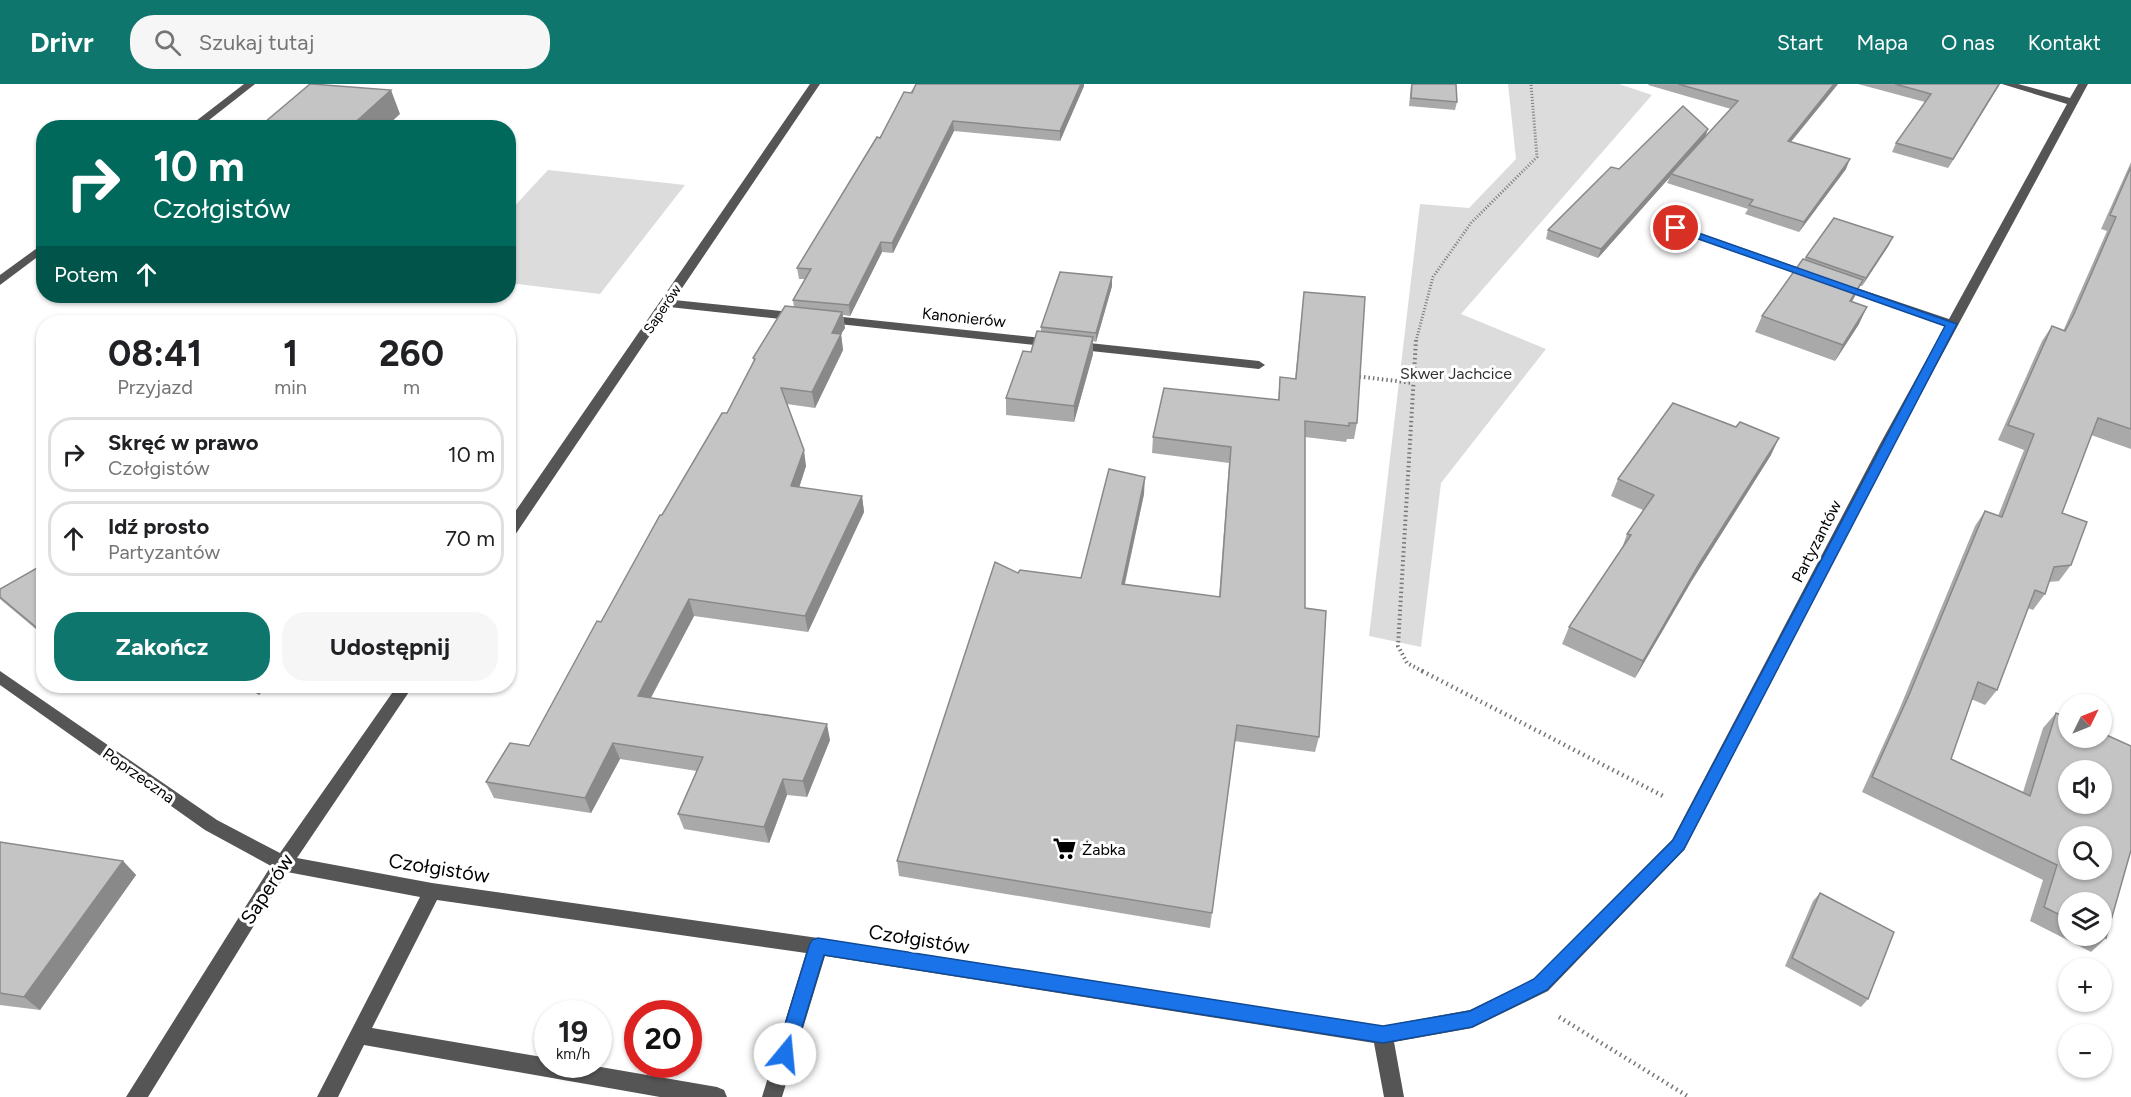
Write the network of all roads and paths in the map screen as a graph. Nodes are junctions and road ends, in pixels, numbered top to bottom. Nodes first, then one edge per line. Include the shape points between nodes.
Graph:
1 (250, 84) edge
2 (815, 84) edge
3 (1531, 84) edge
4 (2007, 84) edge
5 (2083, 84) edge
6 (2073, 102) junction
7 (203, 120) edge
8 (1676, 228) dead end
9 (36, 252) edge
10 (0, 281) edge
11 (666, 303) junction
12 (1952, 324) junction
13 (1259, 365) dead end
14 (1354, 376) edge
15 (1413, 383) junction
16 (516, 522) edge
17 (0, 677) edge
18 (400, 693) edge
19 (1695, 813) junction
20 (283, 864) junction
21 (432, 891) junction
22 (818, 946) junction
23 (1540, 985) joint
24 (1522, 994) junction
25 (359, 1035) junction
26 (1383, 1035) junction
27 (136, 1097) edge
28 (327, 1097) edge
29 (717, 1097) edge
30 (772, 1097) edge
31 (1394, 1097) edge
32 (1689, 1097) edge

1 - 7 street
2 - 11 street, Saperów
3 - 15 path via 1537,157 1471,223 1433,277 1416,335
4 - 6 street
5 - 6 street, Partyzantów
6 - 12 street, Partyzantów
8 - 12 street
9 - 10 street
11 - 13 street, Kanonierów
11 - 16 street, Saperów
12 - 19 street, Partyzantów
14 - 15 path
15 - 19 path via 1398,646 1407,663
17 - 20 street, Poprzeczna via 211,825
18 - 20 street, Saperów
19 - 23 street, Partyzantów via 1678,845
20 - 21 street, Czołgistów
20 - 27 street, Saperów
21 - 22 street, Czołgistów
21 - 25 street
22 - 26 street, Czołgistów
22 - 30 street
23 - 24 street, Czołgistów
24 - 26 street, Czołgistów via 1472,1019
24 - 32 path
25 - 28 street
25 - 29 street
26 - 31 street

